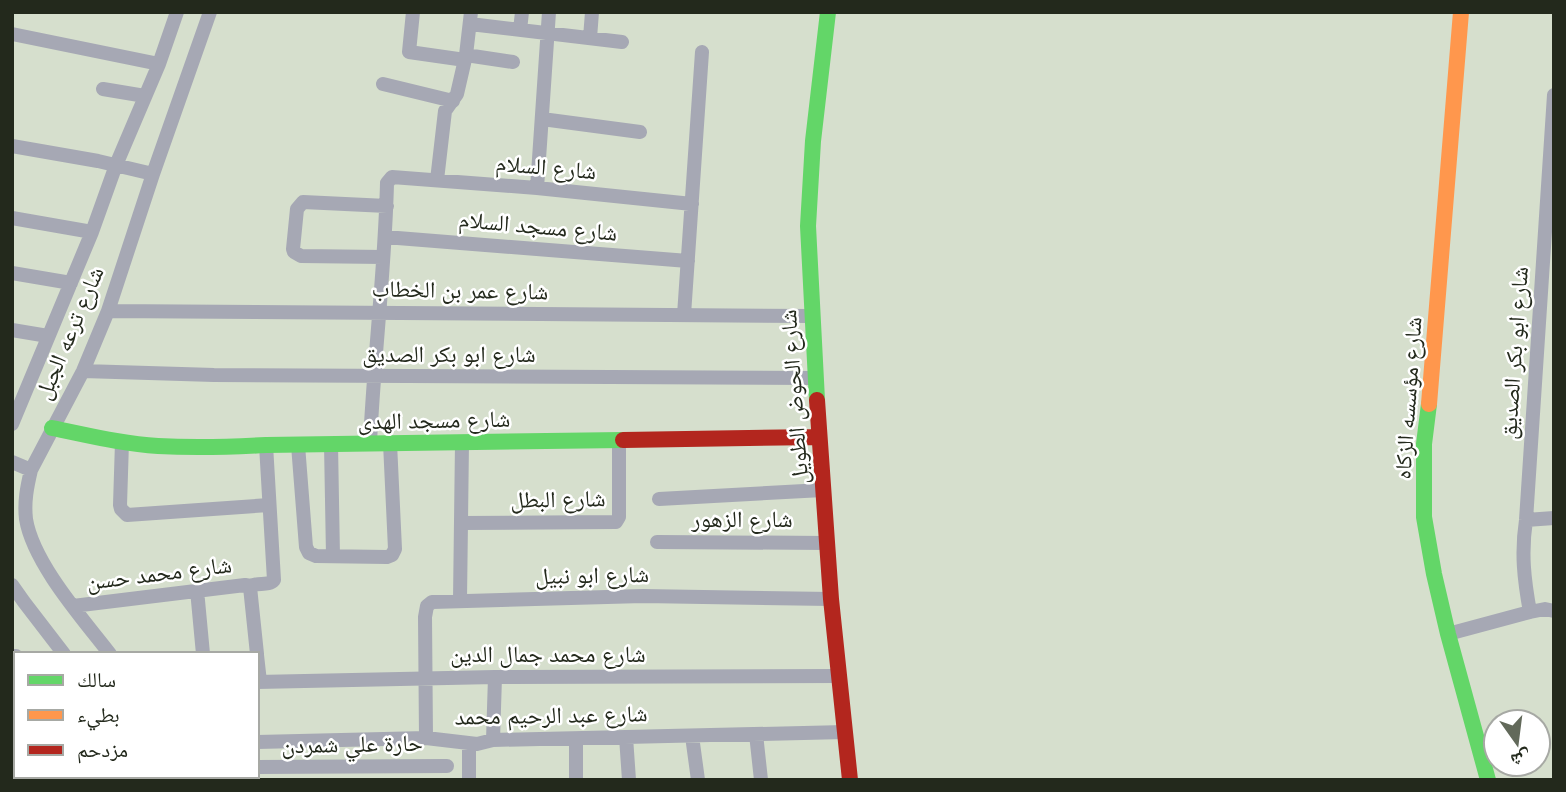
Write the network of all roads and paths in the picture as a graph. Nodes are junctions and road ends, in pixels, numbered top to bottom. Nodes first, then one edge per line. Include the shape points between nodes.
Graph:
1 (177, 12) edge
2 (210, 12) edge
3 (412, 12) edge
4 (522, 12) edge
5 (549, 12) edge
6 (592, 12) edge
7 (828, 12) edge
8 (1461, 12) edge
9 (471, 18) edge
10 (520, 30) junction
11 (547, 33) junction
12 (12, 34) edge
13 (590, 38) junction
14 (622, 42) dead end
15 (702, 52) dead end
16 (465, 57) junction
17 (513, 62) dead end
18 (159, 64) junction
19 (383, 84) dead end
20 (103, 89) dead end
21 (1554, 95) edge
22 (145, 96) junction
23 (453, 101) junction
24 (542, 119) junction
25 (640, 132) dead end
26 (12, 146) edge
27 (116, 165) junction
28 (153, 174) junction
29 (437, 180) junction
30 (537, 188) junction
31 (692, 204) junction
32 (387, 206) junction
33 (12, 218) edge
34 (92, 232) junction
35 (385, 237) junction
36 (383, 257) junction
37 (688, 261) junction
38 (12, 272) edge
39 (71, 282) junction
40 (108, 311) junction
41 (379, 312) junction
42 (684, 315) junction
43 (812, 316) junction
44 (12, 330) edge
45 (48, 336) junction
46 (83, 371) junction
47 (373, 376) junction
48 (815, 378) junction
49 (12, 424) edge
50 (52, 428) junction
51 (818, 437) junction
52 (619, 440) junction
53 (122, 442) junction
54 (370, 443) junction
55 (390, 443) junction
56 (462, 443) junction
57 (331, 444) junction
58 (266, 445) junction
59 (298, 445) junction
60 (12, 462) edge
61 (31, 470) junction
62 (823, 491) junction
63 (659, 499) dead end
64 (270, 505) junction
65 (1554, 518) edge
66 (1526, 520) junction
67 (461, 523) junction
68 (657, 541) dead end
69 (827, 542) junction
70 (333, 556) junction
71 (12, 585) edge
72 (251, 586) junction
73 (197, 590) junction
74 (831, 599) junction
75 (460, 600) junction
76 (73, 606) junction
77 (1554, 611) edge
78 (1530, 612) junction
79 (1447, 634) junction
80 (62, 652) edge
81 (108, 652) edge
82 (203, 652) edge
83 (257, 652) edge
84 (839, 676) junction
85 (495, 677) junction
86 (426, 678) junction
87 (259, 682) edge
88 (845, 732) junction
89 (756, 734) junction
90 (692, 736) junction
91 (626, 737) junction
92 (426, 738) junction
93 (576, 738) junction
94 (493, 740) junction
95 (259, 743) edge
96 (469, 744) junction
97 (447, 766) dead end
98 (259, 768) edge
99 (469, 780) edge
100 (576, 780) edge
101 (629, 780) edge
102 (698, 780) edge
103 (761, 780) edge
104 (850, 780) edge
105 (1488, 780) edge

1 - 18 street, شارع ترعه الجبل
2 - 28 street, شارع ترعه الجبل
3 - 16 street via 408,52
4 - 10 street
5 - 11 street
6 - 13 street
7 - 43 street, شارع الحوض الطويل via 808,198
8 - 79 street, شارع مؤسسه الزكاه via 1423,480 1424,517
9 - 10 street
9 - 16 street
10 - 11 street
11 - 13 street
11 - 24 street
12 - 18 street
13 - 14 street
15 - 31 street
16 - 17 street
16 - 23 street
18 - 22 street, شارع ترعه الجبل
19 - 23 street
20 - 22 street
21 - 66 street, شارع ابو بكر الصديق
22 - 27 street, شارع ترعه الجبل
23 - 29 street via 445,111
24 - 25 street
24 - 30 street
26 - 27 street
27 - 28 street
27 - 34 street, شارع ترعه الجبل
28 - 40 street, شارع ترعه الجبل
29 - 30 street, شارع السلام
29 - 32 street, شارع السلام via 391,177
30 - 31 street, شارع السلام
31 - 37 street
32 - 35 street
32 - 36 street via 303,202 297,209 293,249 300,256
33 - 34 street
34 - 39 street, شارع ترعه الجبل
35 - 36 street
35 - 37 street, شارع مسجد السلام
36 - 41 street
37 - 42 street
38 - 39 street
39 - 45 street, شارع ترعه الجبل
40 - 41 street, شارع عمر بن الخطاب
40 - 46 street, شارع ترعه الجبل
41 - 42 street, شارع عمر بن الخطاب
41 - 47 street
42 - 43 street, شارع عمر بن الخطاب
43 - 48 street, شارع الحوض الطويل
44 - 45 street
45 - 49 street, شارع ترعه الجبل
46 - 47 street, شارع ابو بكر الصديق
46 - 50 street, شارع ترعه الجبل
47 - 48 street, شارع ابو بكر الصديق
47 - 54 street
48 - 51 street, شارع الحوض الطويل
50 - 53 street, شارع مسجد الهدى
50 - 61 street, شارع ترعه الجبل
51 - 52 street, شارع مسجد الهدى
51 - 62 street, شارع الحوض الطويل
52 - 56 street, شارع مسجد الهدى
52 - 67 street, شارع البطل via 616,522
53 - 58 street, شارع مسجد الهدى
53 - 64 street via 120,505 127,515
54 - 55 street, شارع مسجد الهدى
54 - 57 street, شارع مسجد الهدى
55 - 56 street, شارع مسجد الهدى
55 - 70 street via 392,555
56 - 67 street
57 - 59 street, شارع مسجد الهدى
57 - 70 street
58 - 59 street, شارع مسجد الهدى
58 - 64 street
59 - 70 street via 307,550 312,555
60 - 61 street
61 - 76 street, شارع ترعه الجبل via 25,503 30,536
62 - 63 street
62 - 69 street, شارع الحوض الطويل
64 - 72 street via 274,580
65 - 66 street
66 - 78 street, شارع ابو بكر الصديق via 1522,546
67 - 75 street
68 - 69 street, شارع الزهور
69 - 74 street, شارع الحوض الطويل
71 - 80 street
72 - 73 street, شارع محمد حسن
72 - 83 street
73 - 76 street, شارع محمد حسن
73 - 82 street
74 - 75 street, شارع ابو نبيل via 643,596
74 - 84 street, شارع الحوض الطويل
75 - 86 street, شارع ابو نبيل via 432,601 427,606
76 - 81 street, شارع ترعه الجبل
77 - 78 street
78 - 79 street
79 - 105 street, شارع مؤسسه الزكاه
84 - 85 street, شارع محمد جمال الدين
84 - 88 street, شارع الحوض الطويل
85 - 86 street, شارع محمد جمال الدين
85 - 94 street
86 - 87 street, شارع محمد جمال الدين
86 - 92 street
88 - 89 street, شارع عبد الرحيم محمد
88 - 104 street, شارع الحوض الطويل
89 - 90 street, شارع عبد الرحيم محمد
89 - 103 street
90 - 91 street, شارع عبد الرحيم محمد
90 - 102 street
91 - 93 street, شارع عبد الرحيم محمد
91 - 101 street
92 - 95 street, شارع عبد الرحيم محمد
92 - 96 street, شارع عبد الرحيم محمد
93 - 94 street, شارع عبد الرحيم محمد
93 - 100 street
94 - 96 street, شارع عبد الرحيم محمد
96 - 99 street
97 - 98 street, حارة علي شمردن

